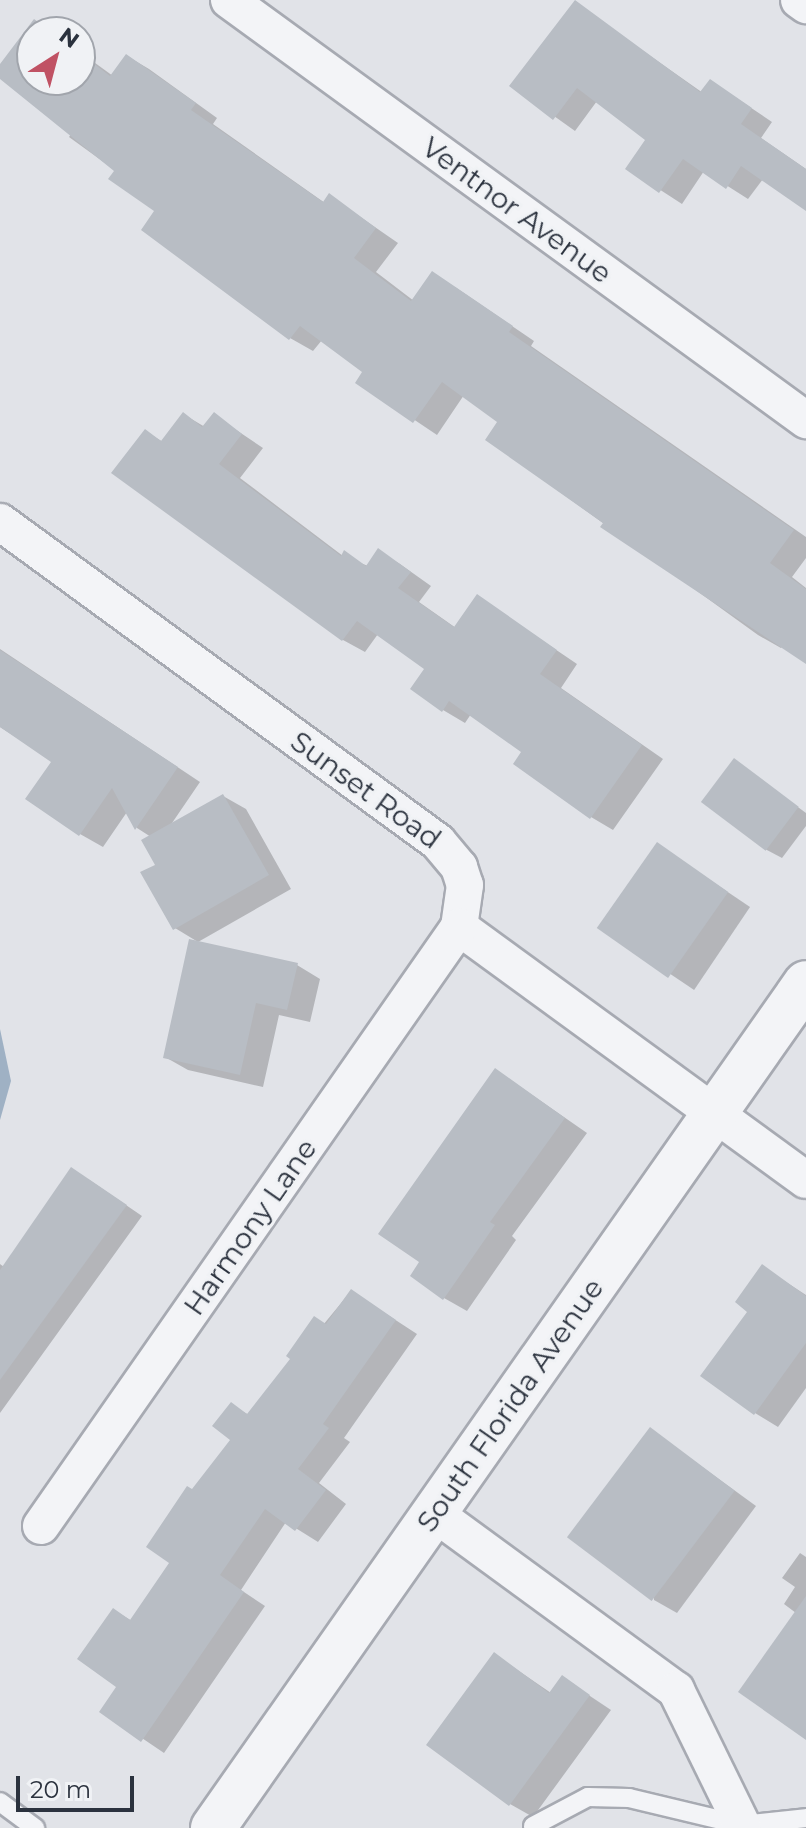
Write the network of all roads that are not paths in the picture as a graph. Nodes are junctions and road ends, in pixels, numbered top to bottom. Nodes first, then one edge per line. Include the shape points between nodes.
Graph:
1 (229, 0) edge
2 (799, 0) edge
3 (806, 5) edge
4 (806, 420) edge
5 (0, 522) edge
6 (459, 927) junction
7 (806, 983) edge
8 (716, 1113) junction
9 (806, 1180) edge
10 (434, 1513) junction
11 (41, 1526) dead end
12 (0, 1802) edge
13 (806, 1818) edge
14 (533, 1826) dead end
15 (742, 1826) edge
16 (35, 1828) edge
17 (213, 1828) edge

1 - 4 street, Ventnor Avenue
2 - 3 street
5 - 6 street, Sunset Road via 447,849 465,885
6 - 8 street
6 - 11 street, Harmony Lane
7 - 8 street, South Florida Avenue
8 - 9 street
8 - 10 street, South Florida Avenue
10 - 15 street via 676,1690
10 - 17 street, South Florida Avenue
12 - 16 lane
13 - 15 lane
14 - 15 lane via 588,1797 629,1798

